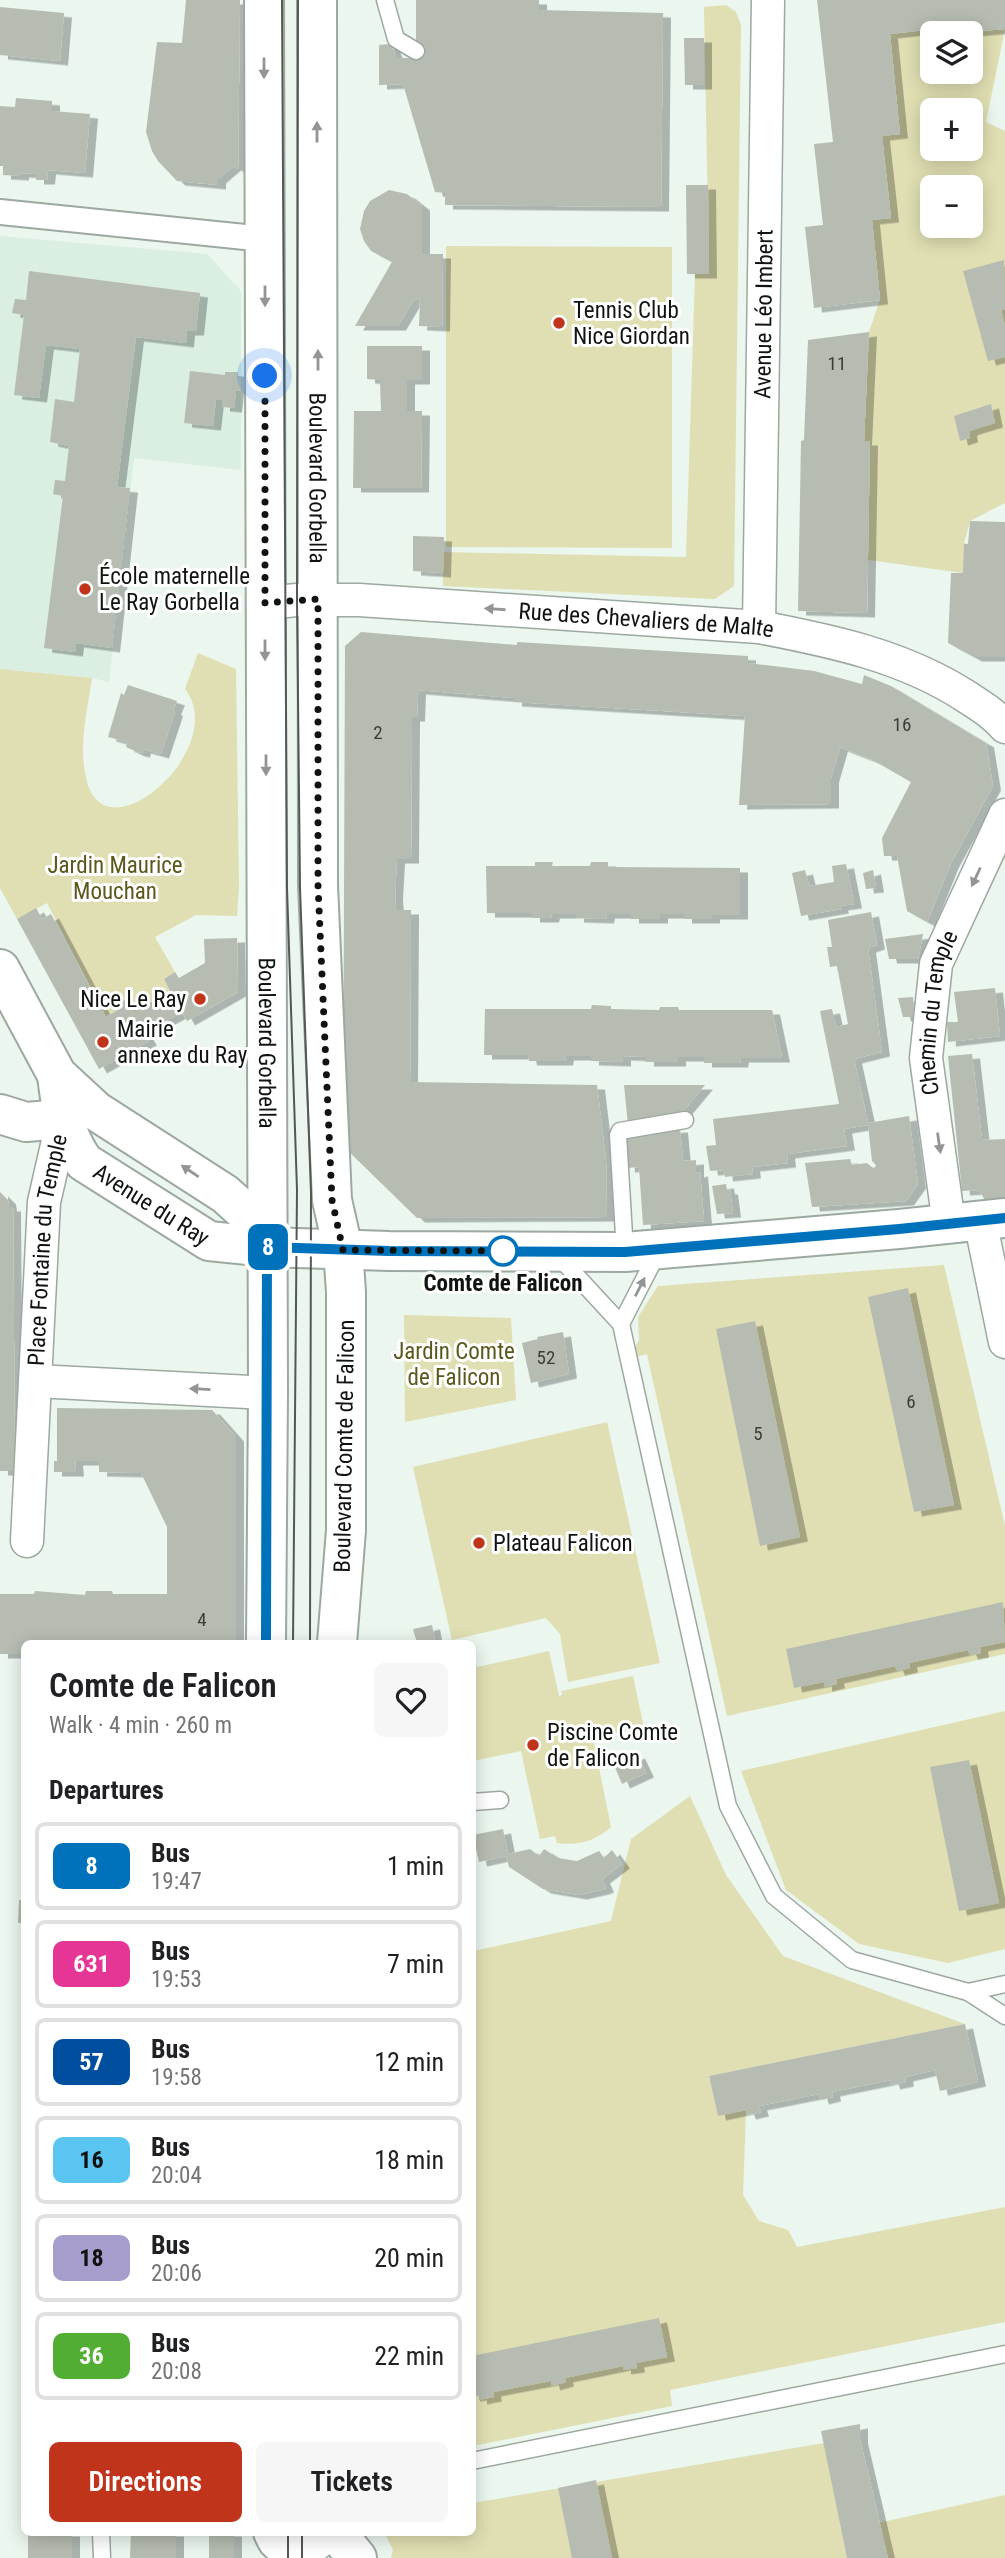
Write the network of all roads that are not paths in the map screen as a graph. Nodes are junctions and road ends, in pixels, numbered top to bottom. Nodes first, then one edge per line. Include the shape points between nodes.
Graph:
1 (264, 0) edge
2 (317, 0) edge
3 (386, 0) edge
4 (768, 0) edge
5 (416, 51) dead end
6 (0, 212) edge
7 (264, 239) junction
8 (318, 599) junction
9 (265, 603) junction
10 (759, 627) junction
11 (1005, 727) edge
12 (1005, 815) edge
13 (0, 968) edge
14 (57, 1075) junction
15 (0, 1114) edge
16 (63, 1119) junction
17 (685, 1120) dead end
18 (119, 1126) junction
19 (266, 1178) junction
20 (225, 1194) junction
21 (978, 1221) edge
22 (267, 1247) junction
23 (343, 1250) junction
24 (643, 1250) junction
25 (554, 1252) junction
26 (621, 1324) junction
27 (1005, 1342) edge
28 (37, 1381) junction
29 (268, 1393) junction
30 (27, 1541) dead end
31 (266, 1640) edge
32 (337, 1640) edge
33 (500, 1800) dead end
34 (476, 1802) edge
35 (1005, 1984) edge
36 (968, 1992) junction
37 (1005, 2016) edge
38 (1005, 2354) edge
39 (476, 2460) edge
40 (102, 2536) edge
41 (270, 2536) edge
42 (274, 2536) edge
43 (329, 2536) edge
44 (338, 2536) edge
45 (102, 2558) edge
46 (267, 2558) edge
47 (299, 2558) edge
48 (357, 2558) edge

1 -> 7 main road, Boulevard Gorbella
8 -> 2 main road, Boulevard Gorbella
3 - 5 lane via 396,39
4 - 10 street, Avenue Léo Imbert
6 - 7 street
7 -> 9 main road, Boulevard Gorbella
8 - 9 street, Rue des Chevaliers de Malte
10 -> 8 street, Rue des Chevaliers de Malte
8 - 23 main road, Boulevard Gorbella via 318,885 332,1200
9 -> 19 main road, Boulevard Gorbella
10 - 11 street, Rue des Chevaliers de Malte via 881,655 946,683
12 -> 21 street, Chemin du Temple via 936,964 926,1058
13 - 14 main road, Avenue du Ray
14 - 16 main road, Avenue du Ray
14 - 18 main road, Avenue du Ray
15 - 16 main road via 26,1122
16 - 18 main road, Avenue du Ray via 86,1117
16 - 22 main road, Avenue du Ray via 84,1162 209,1241
16 - 28 street, Place Fontaine du Temple via 44,1202
17 - 24 lane via 618,1135
20 -> 18 main road, Avenue du Ray
19 - 20 main road, Avenue du Ray via 246,1192
19 - 22 main road, Boulevard Gorbella
20 - 22 main road, Avenue du Ray via 245,1212
21 - 24 main road, Avenue du Ray
21 - 27 street, Chemin du Temple
22 - 23 main road, Avenue du Ray
22 - 29 main road
23 - 25 main road, Avenue du Ray
23 - 32 main road, Boulevard Comte de Falicon via 346,1530
24 - 25 main road, Avenue du Ray
26 -> 24 lane
25 - 26 lane
26 - 36 lane via 728,1807 774,1896 852,1960
29 -> 28 street, Place Fontaine du Temple
28 - 30 street, Place Fontaine du Temple
29 - 31 main road
33 - 34 lane
35 - 36 lane
36 - 37 lane
38 - 39 lane
40 - 45 lane
41 - 46 street
42 - 47 main road
43 - 47 street
44 - 48 main road

